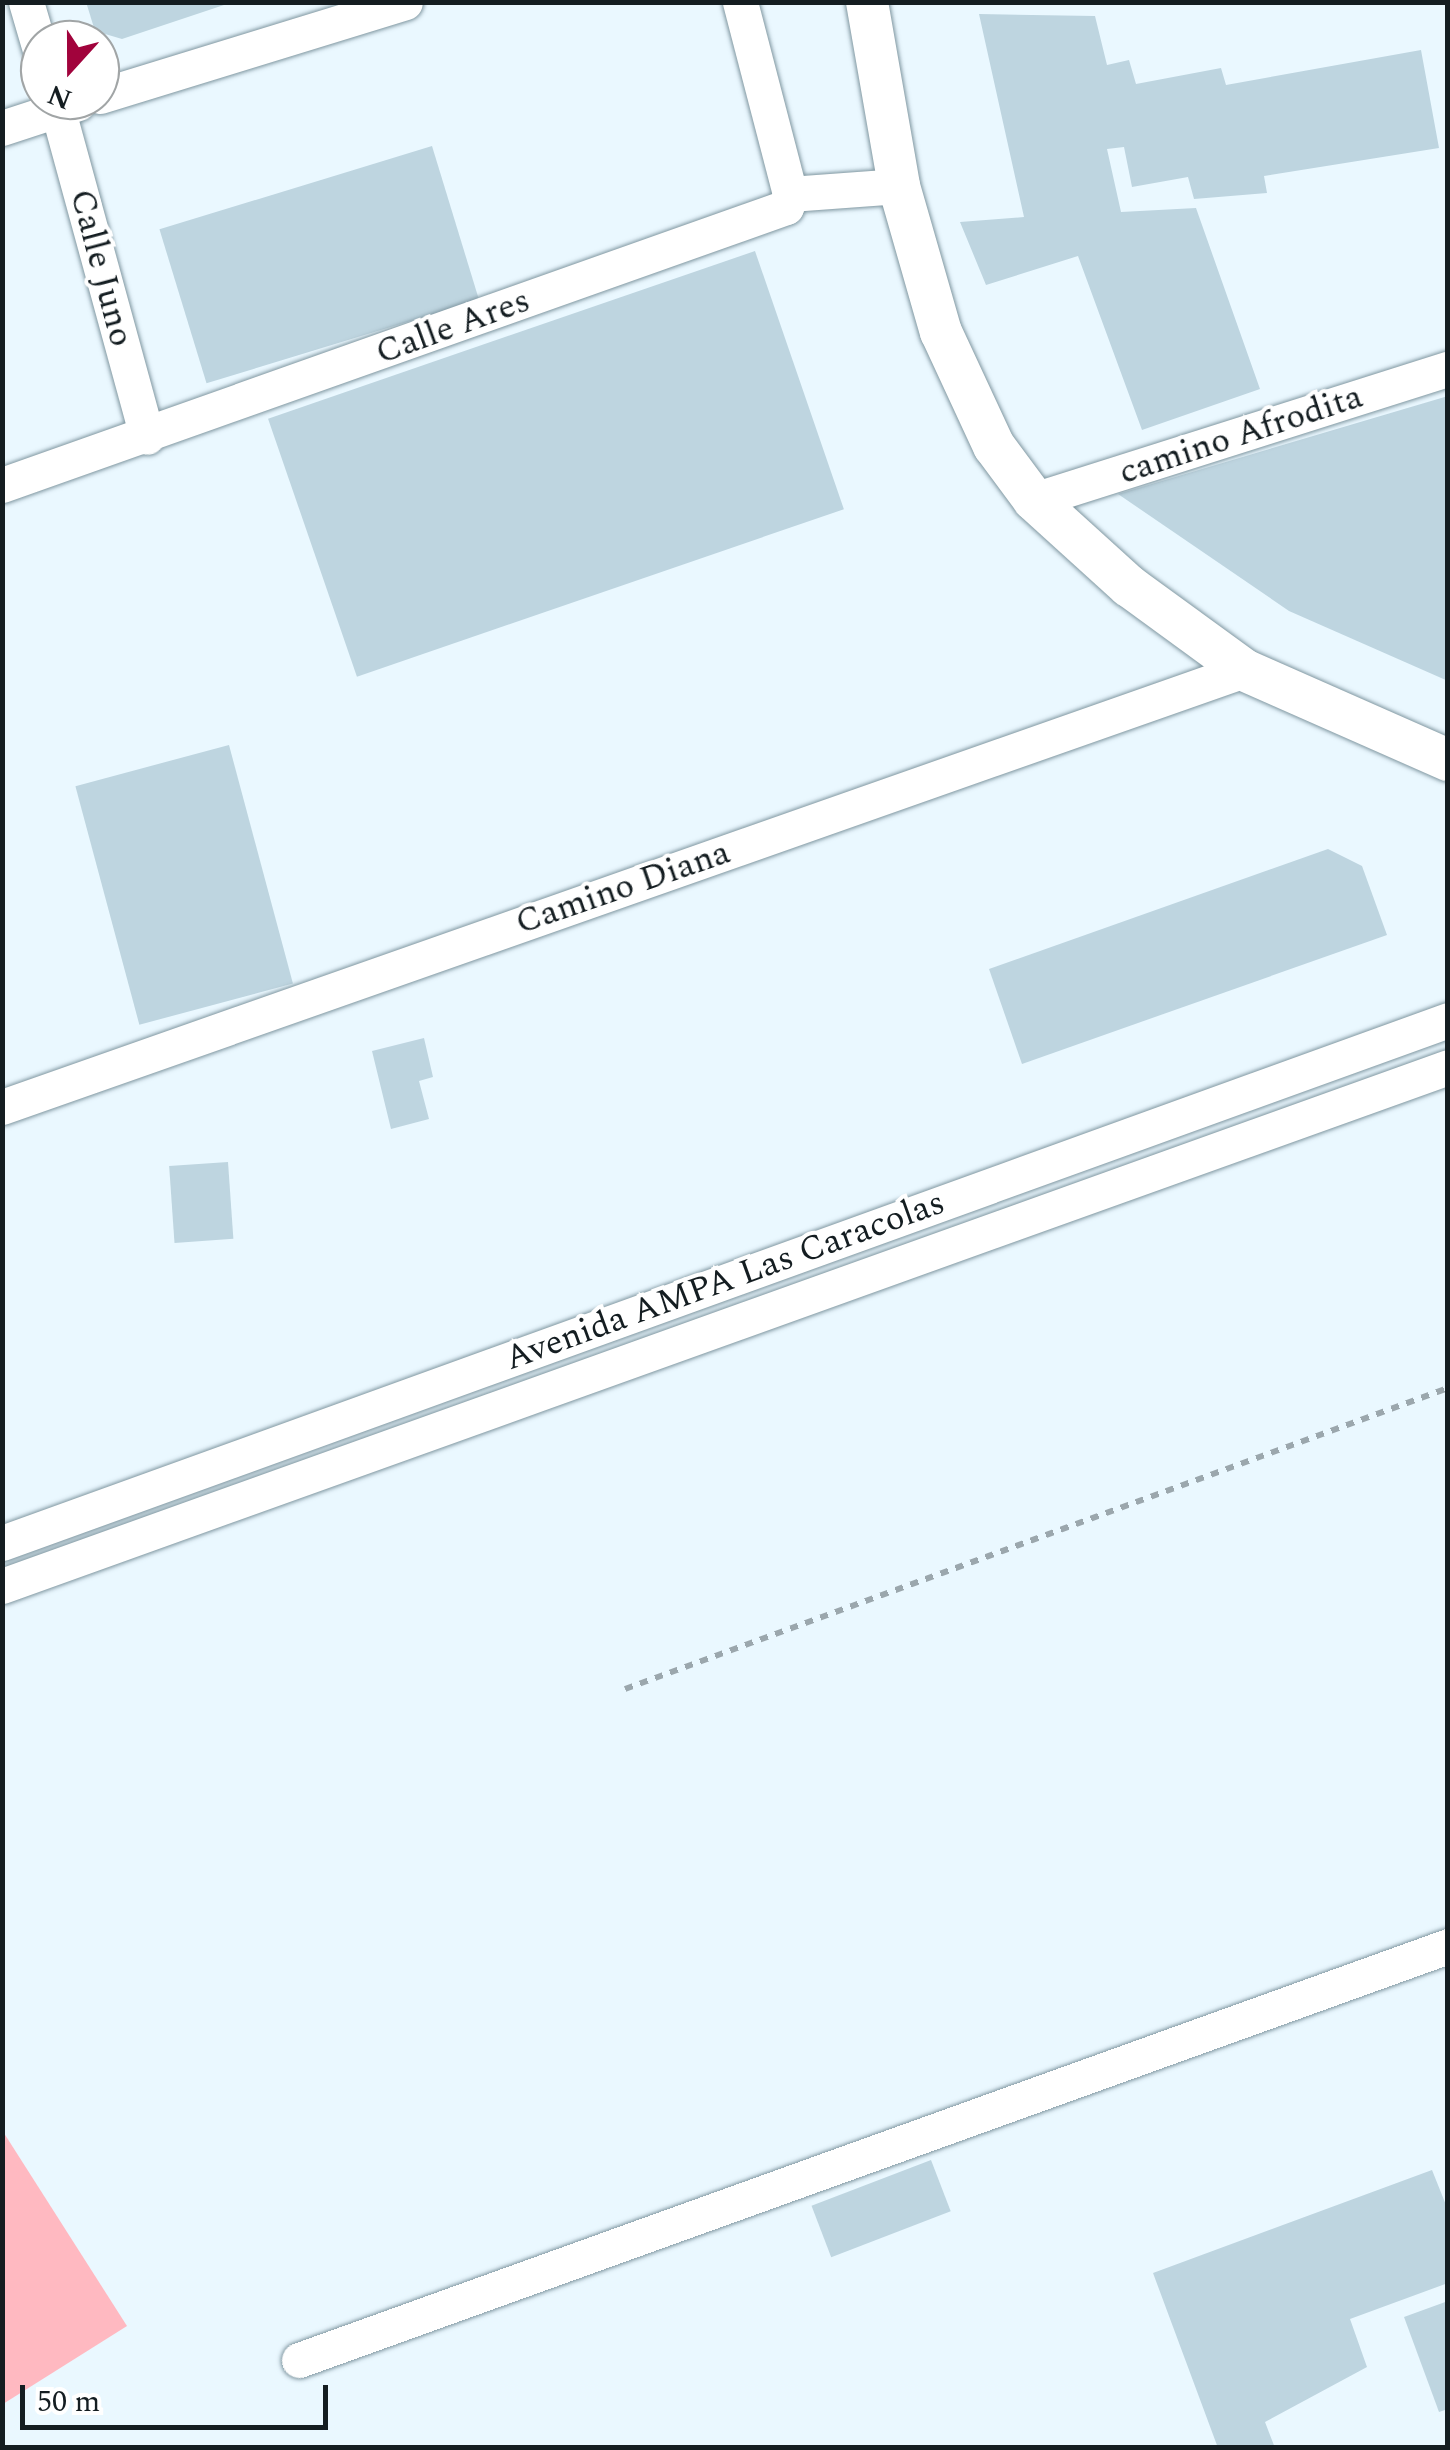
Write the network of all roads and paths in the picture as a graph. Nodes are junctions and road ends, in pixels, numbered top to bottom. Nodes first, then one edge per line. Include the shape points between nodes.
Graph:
1 (405, 2) edge
2 (740, 2) edge
3 (868, 2) edge
4 (120, 90) edge
5 (71, 120) edge
6 (898, 186) junction
7 (790, 194) junction
8 (1448, 369) edge
9 (147, 437) junction
10 (2, 485) edge
11 (1034, 500) junction
12 (1244, 670) junction
13 (1448, 760) edge
14 (1448, 1020) edge
15 (1448, 1067) edge
16 (2, 1107) edge
17 (1448, 1388) edge
18 (2, 1544) edge
19 (2, 1586) edge
20 (624, 1689) dead end
21 (1448, 1946) edge
22 (299, 2360) dead end

1 - 4 street
2 - 7 street
3 - 6 street
5 - 9 street, Calle Juno
6 - 7 street, Calle Ares
6 - 11 street via 940,332 994,446
7 - 9 street, Calle Ares via 786,207
8 - 11 street, camino Afrodita
9 - 10 street, Calle Ares
11 - 12 street via 1128,586
12 - 13 street
12 - 16 street, Camino Diana
14 - 18 street, Avenida AMPA Las Caracolas
15 - 19 street, Avenida AMPA Las Caracolas
17 - 20 path
21 - 22 street

